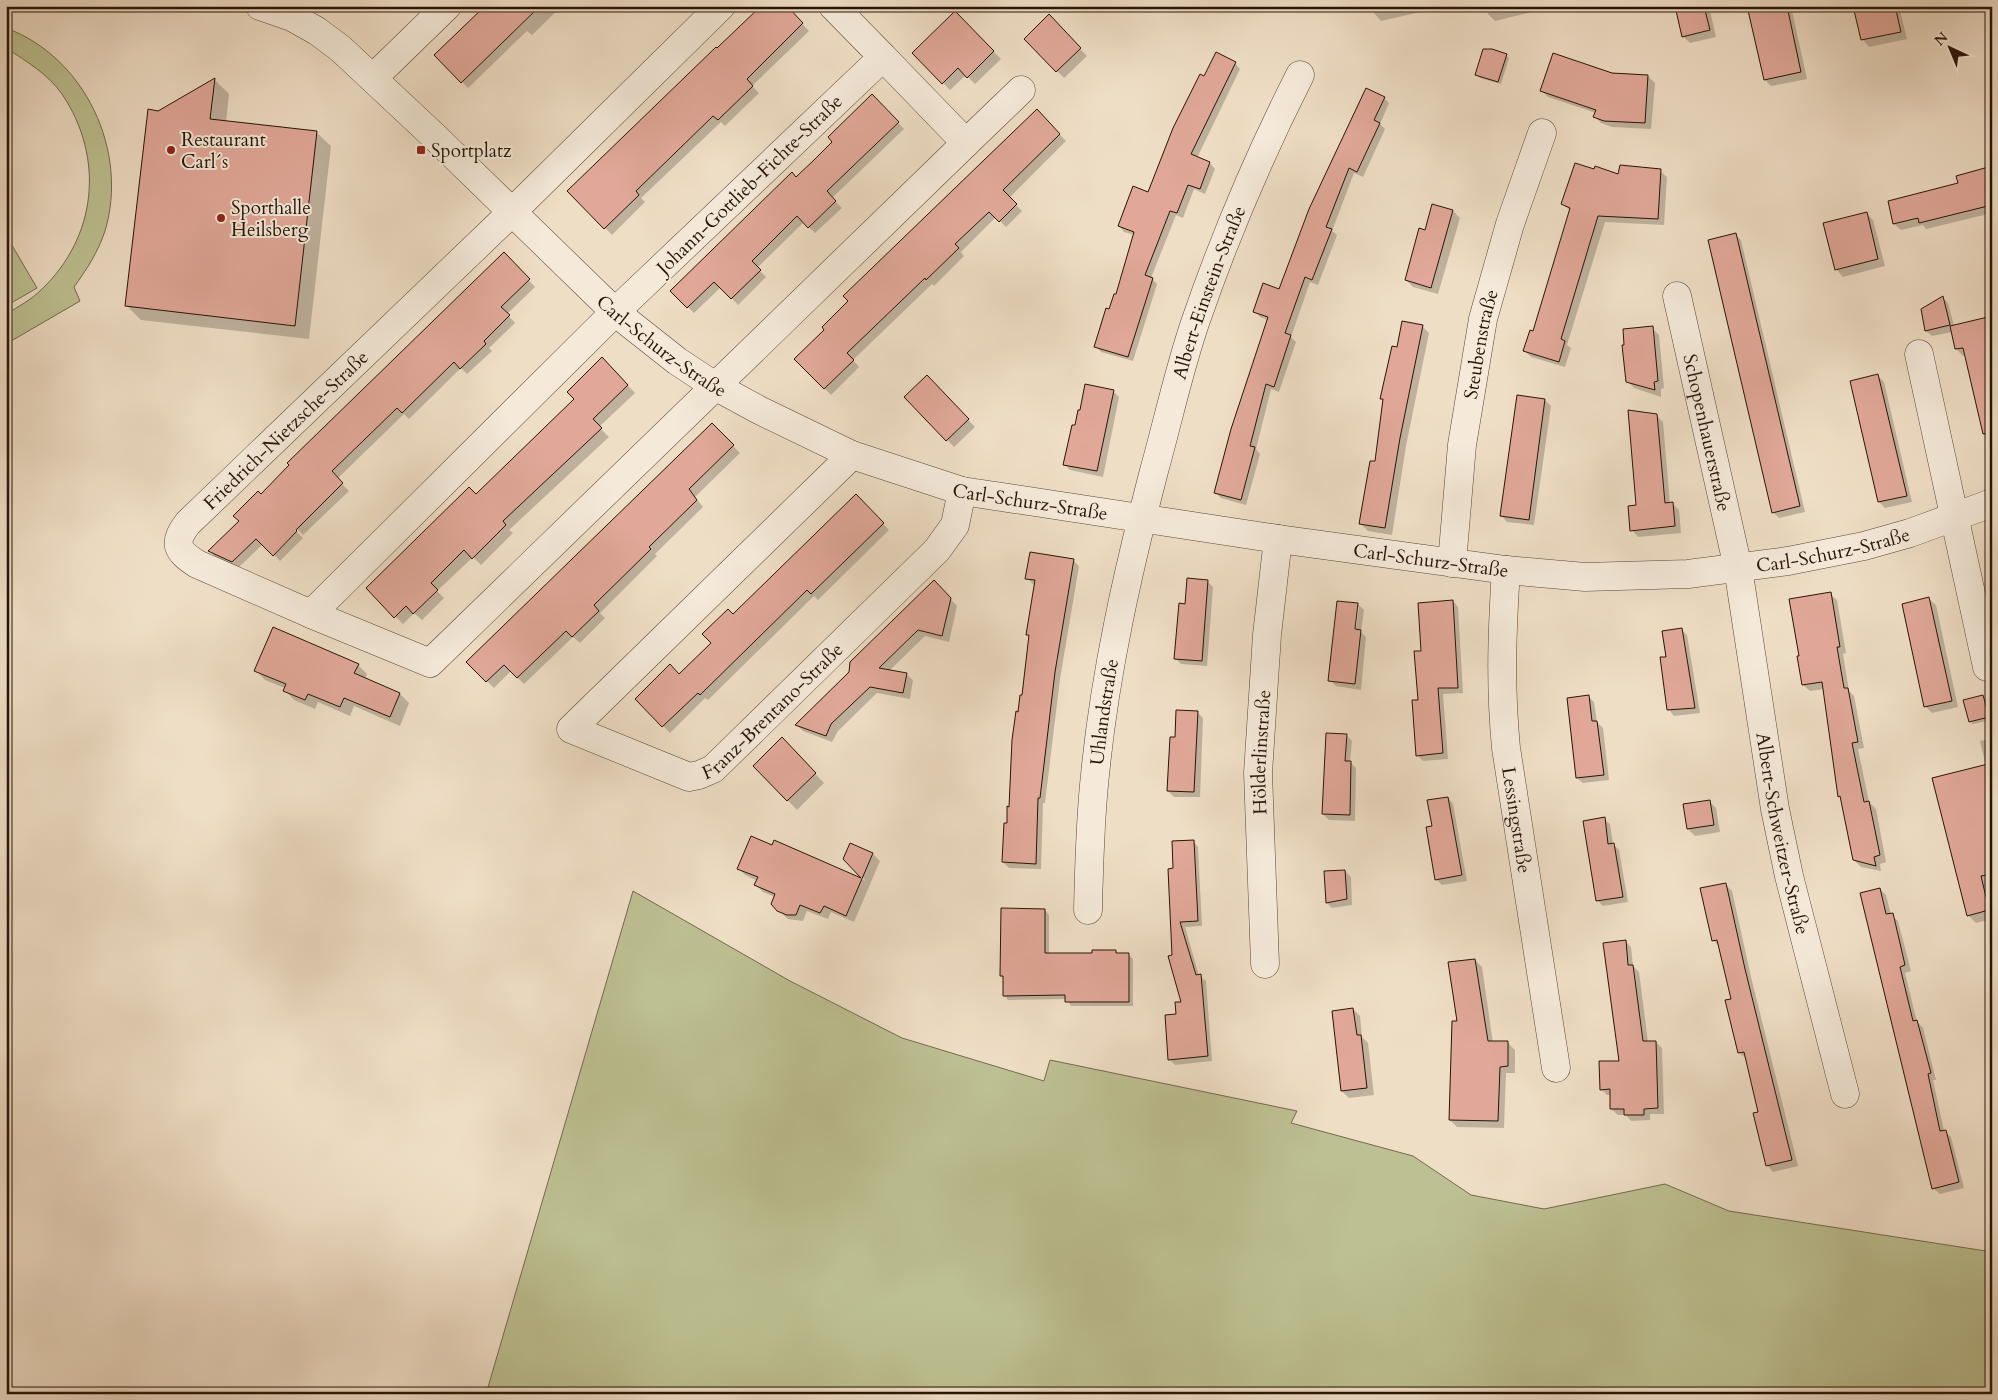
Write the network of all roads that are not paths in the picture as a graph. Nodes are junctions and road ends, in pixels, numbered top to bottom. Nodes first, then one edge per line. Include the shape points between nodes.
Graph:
1 (260, 6) edge
2 (447, 6) edge
3 (721, 6) edge
4 (833, 6) edge
5 (883, 57) junction
6 (1300, 75) dead end
7 (373, 78) junction
8 (1021, 90) dead end
9 (1542, 133) dead end
10 (966, 143) junction
11 (511, 213) junction
12 (1677, 296) dead end
13 (615, 312) junction
14 (1919, 354) dead end
15 (715, 386) junction
16 (852, 455) junction
17 (962, 490) junction
18 (1992, 503) edge
19 (1142, 518) junction
20 (1954, 518) junction
21 (1278, 539) junction
22 (1452, 563) junction
23 (1738, 568) junction
24 (1506, 570) junction
25 (310, 614) junction
26 (1987, 667) dead end
27 (1088, 910) dead end
28 (1265, 964) dead end
29 (1556, 1068) dead end
30 (1845, 1094) dead end

1 - 7 street, Carl-Schurz-Straße via 292,17 317,31
2 - 7 street
3 - 11 street
4 - 5 street
5 - 10 street
5 - 13 street, Johann-Gottlieb-Fichte-Straße
6 - 19 street, Albert-Einstein-Straße via 1269,137 1206,292 1184,358
7 - 11 street, Carl-Schurz-Straße
8 - 10 street
9 - 22 street, Steubenstraße via 1510,224 1483,319 1462,445
10 - 15 street
11 - 13 street, Carl-Schurz-Straße
11 - 25 street, Friedrich-Nietzsche-Straße via 179,534 178,546 183,555 197,564
12 - 23 street, Schopenhauerstraße
13 - 15 street, Carl-Schurz-Straße via 662,350
13 - 25 street
14 - 20 street
15 - 16 street, Carl-Schurz-Straße
15 - 25 street, Friedrich-Nietzsche-Straße via 430,663
16 - 17 street, Carl-Schurz-Straße
16 - 17 street, Franz-Brentano-Straße via 571,729 689,776 713,769 937,550 956,525
17 - 19 street, Carl-Schurz-Straße
18 - 20 street, Carl-Schurz-Straße
19 - 21 street, Carl-Schurz-Straße
19 - 27 street, Uhlandstraße via 1115,636 1102,713 1094,776
20 - 23 street, Carl-Schurz-Straße via 1864,546
20 - 26 street
21 - 22 street, Carl-Schurz-Straße
21 - 28 street, Hölderlinstraße via 1267,635 1258,773
22 - 24 street, Carl-Schurz-Straße
23 - 24 street, Carl-Schurz-Straße via 1688,574 1585,577
23 - 30 street, Albert-Schweitzer-Straße via 1775,809
24 - 29 street, Lessingstraße via 1501,636 1503,721

